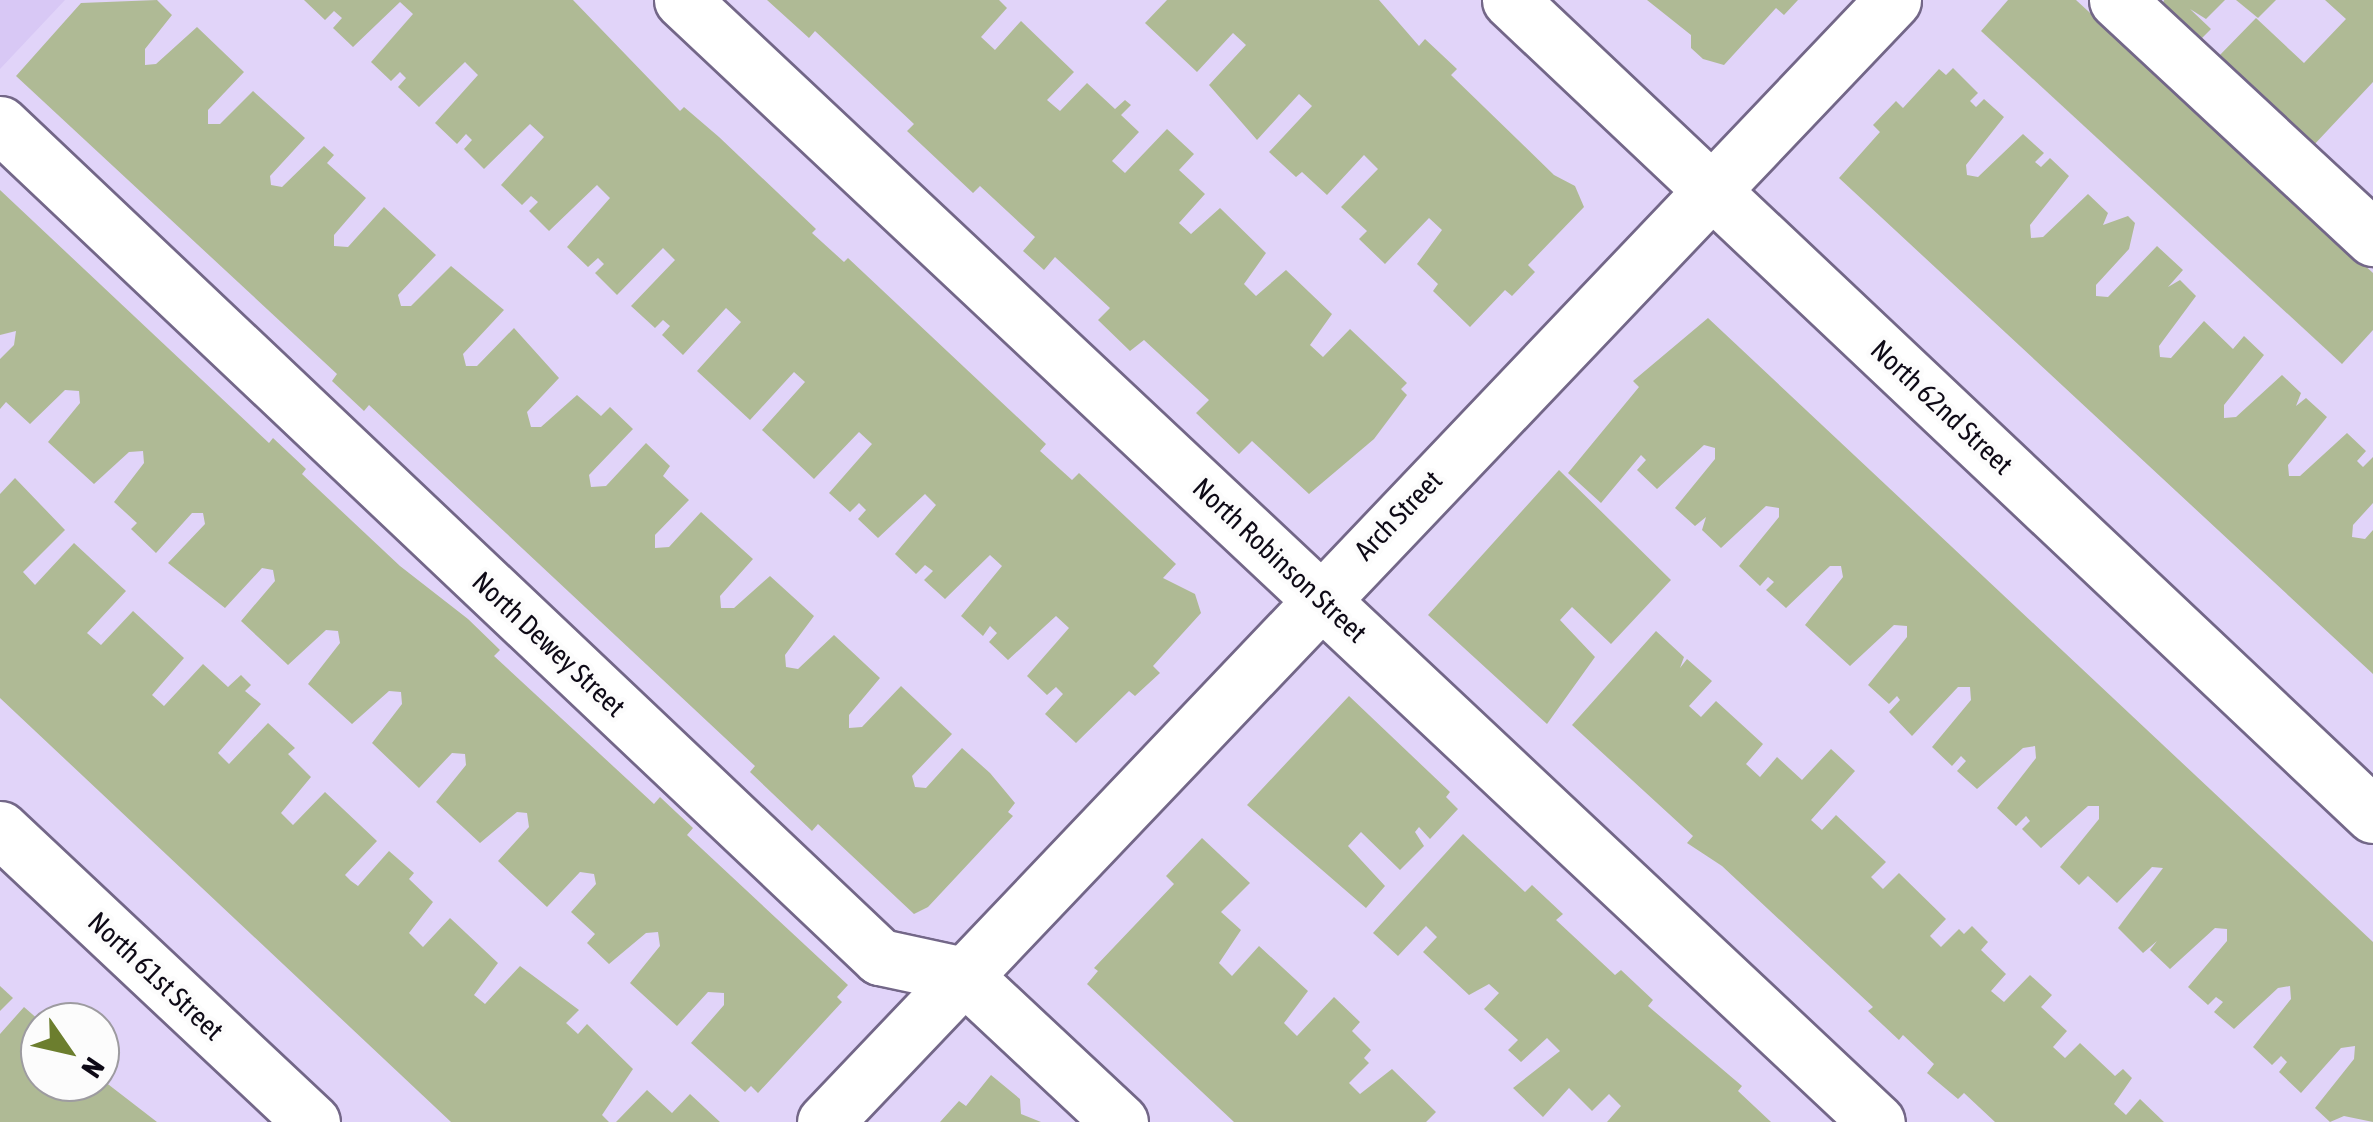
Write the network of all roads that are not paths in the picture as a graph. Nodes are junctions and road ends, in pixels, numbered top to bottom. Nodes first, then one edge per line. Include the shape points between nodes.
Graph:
1 (682, 0) edge
2 (1510, 0) edge
3 (1893, 0) edge
4 (2117, 0) edge
5 (0, 124) edge
6 (1712, 189) junction
7 (2373, 238) edge
8 (1320, 597) junction
9 (2373, 815) edge
10 (0, 829) edge
11 (964, 975) junction
12 (312, 1122) edge
13 (825, 1122) edge
14 (1120, 1122) edge
15 (1877, 1122) edge

1 - 8 street, North Robinson Street
2 - 6 street, North 62nd Street
3 - 6 street, Arch Street
4 - 7 street
5 - 11 street, North Dewey Street via 880,957
6 - 8 street, Arch Street
6 - 9 street, North 62nd Street
8 - 11 street, Arch Street
8 - 15 street, North Robinson Street
10 - 12 street, North 61st Street
11 - 13 street, Arch Street
11 - 14 street

